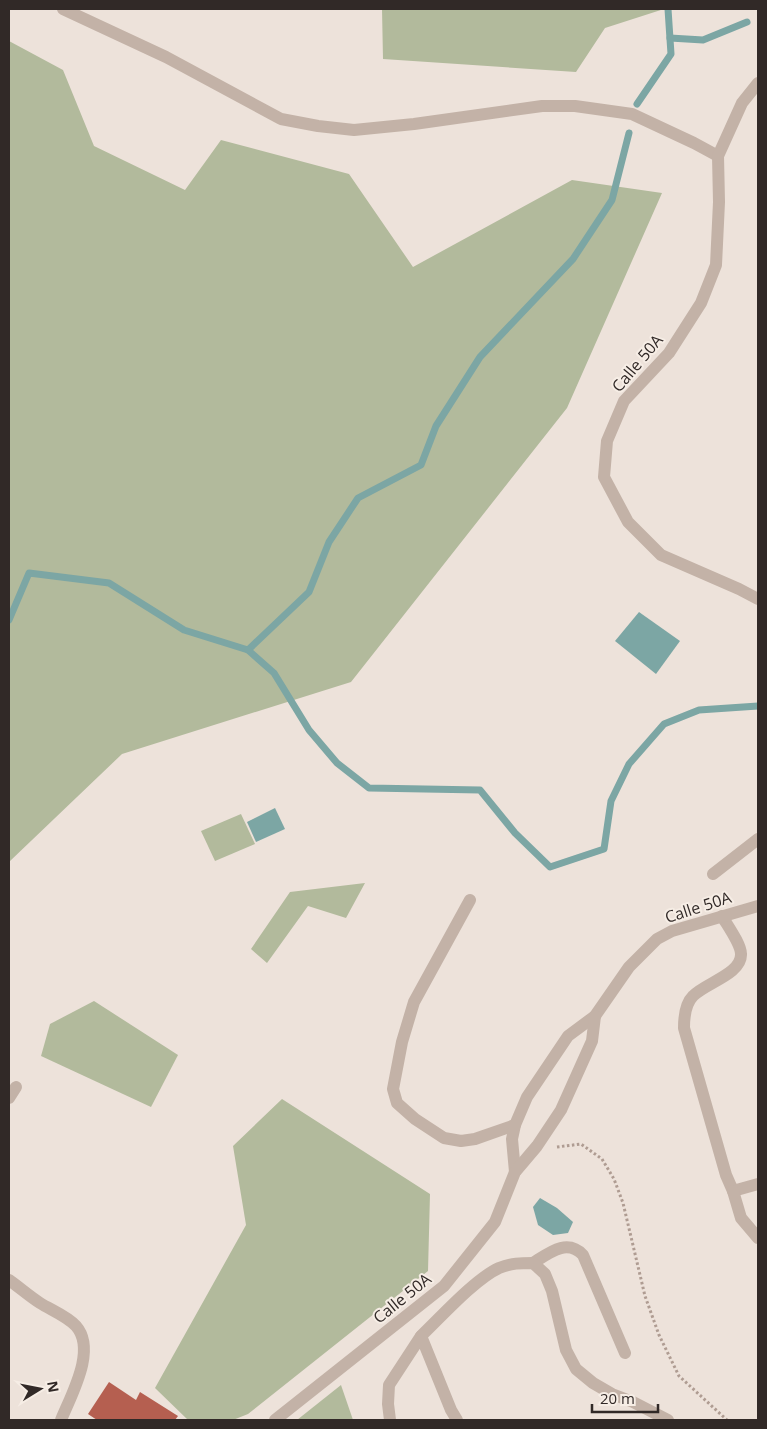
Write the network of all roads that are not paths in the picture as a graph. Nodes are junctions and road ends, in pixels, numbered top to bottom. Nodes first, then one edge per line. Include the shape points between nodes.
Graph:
1 (63, 9) edge
2 (758, 83) edge
3 (718, 156) junction
4 (758, 599) edge
5 (758, 839) edge
6 (712, 874) dead end
7 (470, 900) dead end
8 (758, 906) edge
9 (722, 916) junction
10 (595, 1016) junction
11 (16, 1087) dead end
12 (9, 1098) edge
13 (515, 1124) junction
14 (515, 1172) junction
15 (758, 1184) edge
16 (733, 1191) junction
17 (758, 1238) edge
18 (533, 1263) junction
19 (9, 1280) edge
20 (421, 1336) junction
21 (625, 1353) dead end
22 (61, 1420) edge
23 (275, 1420) edge
24 (390, 1420) edge
25 (457, 1420) edge
26 (668, 1420) edge

1 - 3 street via 166,57 281,118 354,130 542,106 575,106 632,114
2 - 3 street, Calle 50A via 742,103
3 - 4 street, Calle 50A via 716,265 701,303 669,353 624,401 607,441 604,477 628,522 661,556
5 - 6 street
7 - 13 street via 414,1002 393,1089 396,1103 444,1138 461,1142
8 - 9 street, Calle 50A
9 - 10 street, Calle 50A via 672,931 657,939 629,967
9 - 16 street via 740,949 741,959 736,968 694,995 685,1011 684,1028
10 - 13 street, Calle 50A via 568,1036 528,1097
10 - 14 street, Calle 50A via 592,1041 561,1110
11 - 12 street
13 - 14 street, Calle 50A via 512,1139
14 - 23 street, Calle 50A via 495,1222 444,1286
15 - 16 street
16 - 17 street via 741,1218
18 - 20 street via 516,1263 486,1276
18 - 21 street via 557,1248 578,1249
18 - 26 street via 549,1282 566,1350 576,1369 612,1394
19 - 22 street via 75,1324 82,1334 85,1348 82,1369
20 - 24 street via 389,1385
20 - 25 street

